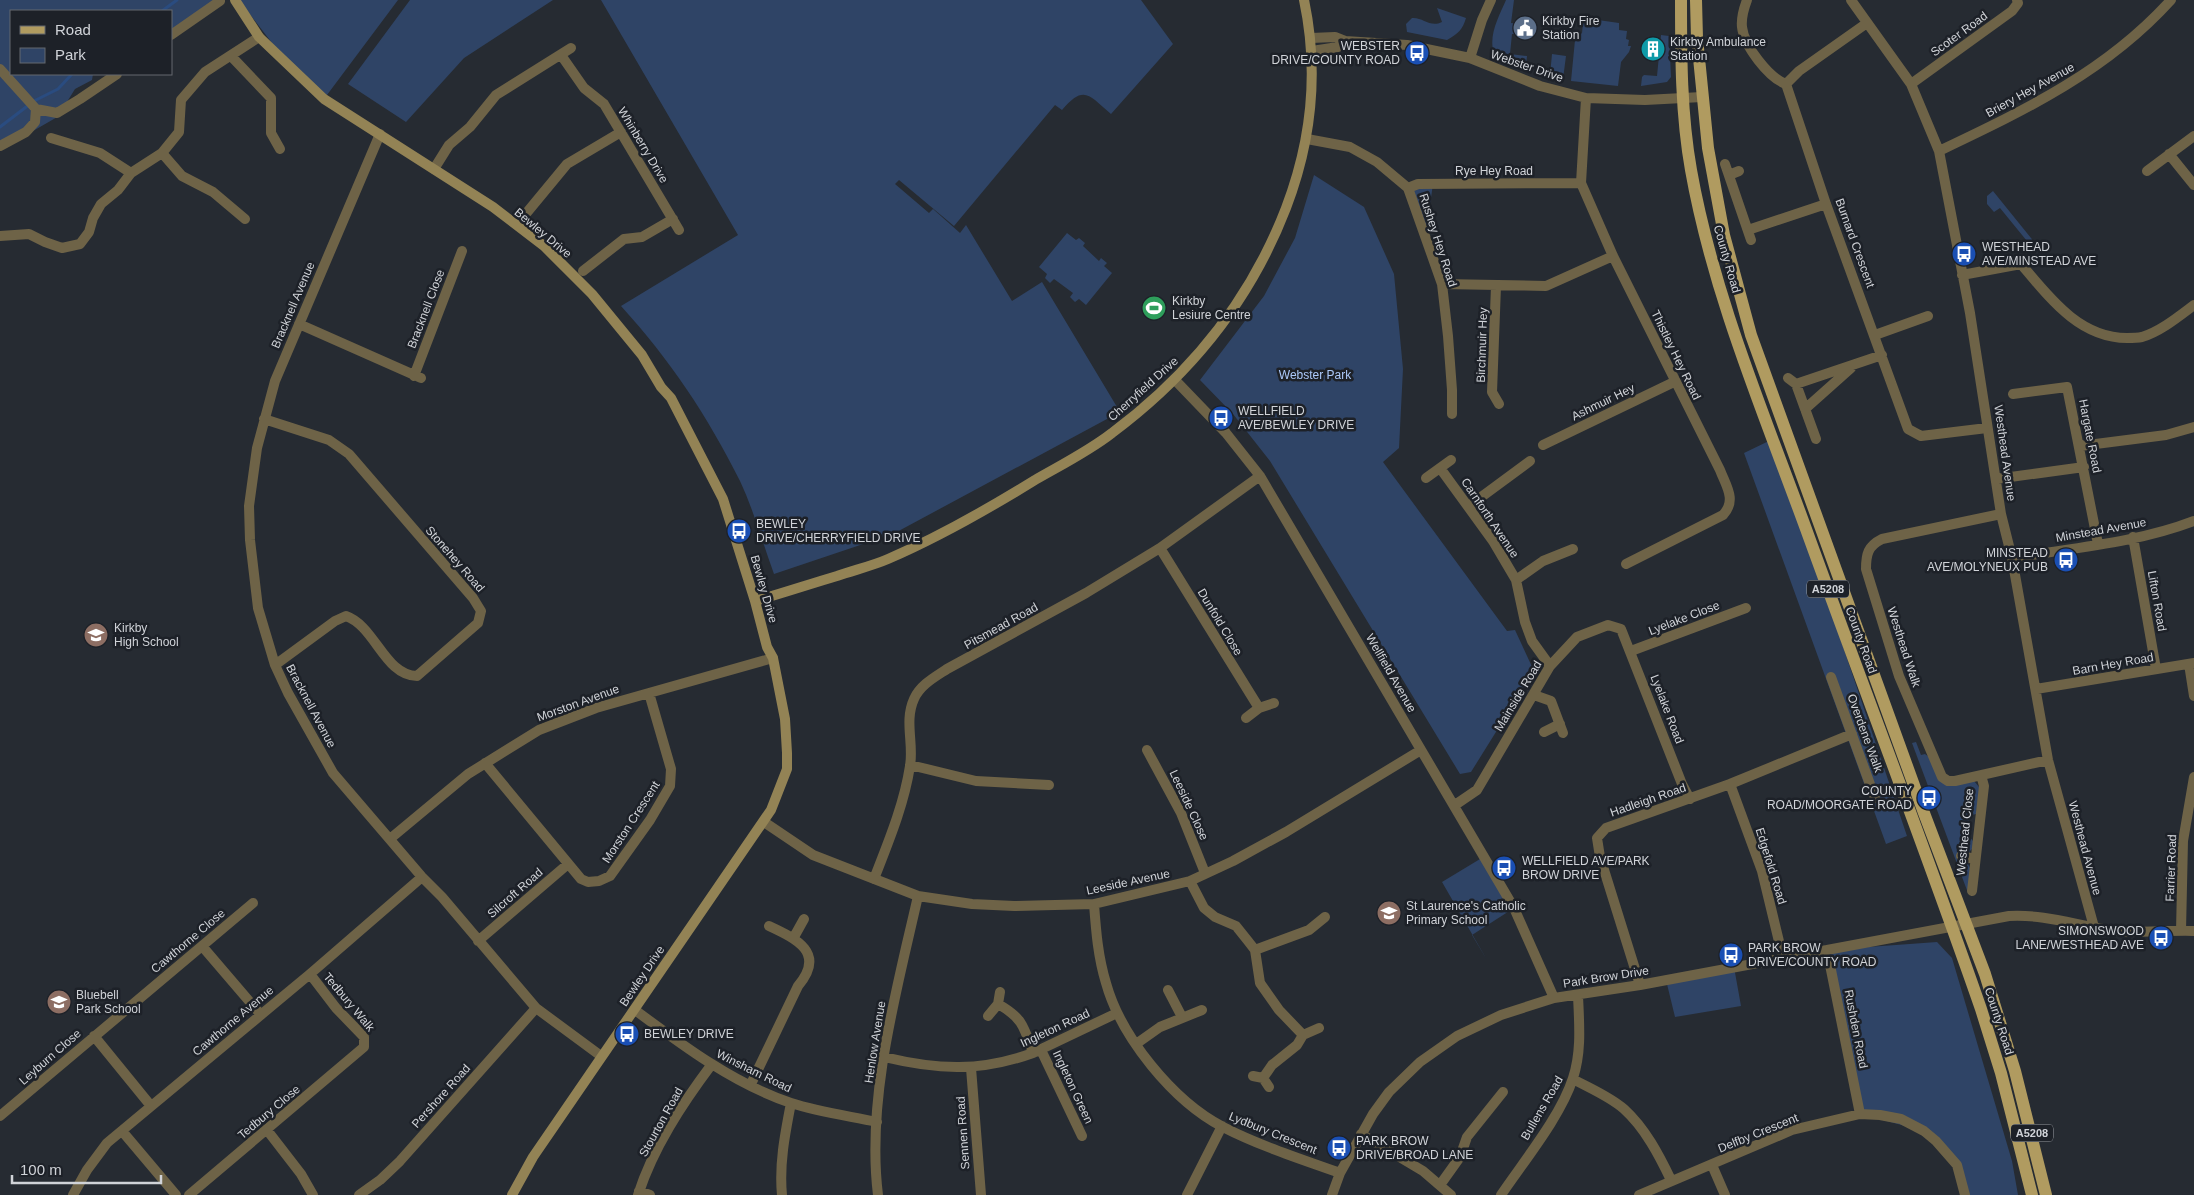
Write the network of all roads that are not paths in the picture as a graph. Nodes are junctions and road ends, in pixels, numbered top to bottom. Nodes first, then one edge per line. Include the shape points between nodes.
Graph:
1 (235, 0) edge
2 (1304, 0) edge
3 (1491, 0) edge
4 (1681, 0) edge
5 (1696, 0) edge
6 (1747, 0) edge
7 (1851, 0) edge
8 (2017, 0) edge
9 (2171, 0) edge
10 (220, 1) edge
11 (1867, 22) junction
12 (172, 34) edge
13 (260, 37) junction
14 (1311, 38) junction
15 (1345, 41) junction
16 (571, 48) dead end
17 (1312, 51) junction
18 (561, 55) junction
19 (231, 56) junction
20 (1470, 58) junction
21 (0, 69) edge
22 (116, 75) edge
23 (1786, 84) junction
24 (1911, 84) junction
25 (1702, 97) junction
26 (1586, 98) junction
27 (1684, 98) junction
28 (36, 109) junction
29 (621, 132) junction
30 (380, 134) junction
31 (2194, 136) edge
32 (51, 138) dead end
33 (1307, 139) junction
34 (0, 146) edge
35 (280, 149) dead end
36 (1939, 151) junction
37 (162, 153) junction
38 (2169, 154) junction
39 (1725, 164) dead end
40 (434, 169) junction
41 (2147, 171) dead end
42 (131, 173) junction
43 (1581, 183) junction
44 (2194, 185) edge
45 (1408, 188) junction
46 (1826, 204) junction
47 (524, 216) dead end
48 (245, 219) dead end
49 (673, 219) junction
50 (679, 230) dead end
51 (0, 236) edge
52 (462, 251) dead end
53 (1613, 256) junction
54 (583, 271) dead end
55 (1962, 275) junction
56 (1442, 284) junction
57 (1496, 286) junction
58 (2194, 305) edge
59 (1928, 316) dead end
60 (299, 324) junction
61 (1875, 335) junction
62 (1882, 355) junction
63 (1855, 364) junction
64 (1176, 380) junction
65 (1674, 382) junction
66 (2012, 394) dead end
67 (1499, 404) dead end
68 (1805, 409) junction
69 (1452, 414) dead end
70 (264, 419) junction
71 (2194, 427) edge
72 (1987, 428) junction
73 (1816, 439) dead end
74 (1543, 445) dead end
75 (2080, 446) junction
76 (1451, 460) dead end
77 (1530, 461) dead end
78 (2084, 467) junction
79 (1440, 468) junction
80 (1260, 476) junction
81 (1426, 478) dead end
82 (1996, 479) junction
83 (1469, 506) junction
84 (2001, 514) junction
85 (2194, 521) edge
86 (2133, 537) junction
87 (2098, 544) junction
88 (1160, 548) junction
89 (1574, 549) dead end
90 (2012, 558) junction
91 (1626, 564) dead end
92 (1516, 580) junction
93 (755, 601) junction
94 (1746, 608) dead end
95 (1621, 628) joint
96 (1632, 651) junction
97 (773, 658) junction
98 (2191, 663) edge
99 (276, 665) junction
100 (1550, 666) junction
101 (2156, 669) junction
102 (1831, 677) dead end
103 (2036, 689) junction
104 (649, 693) junction
105 (1534, 695) junction
106 (2194, 696) edge
107 (1274, 703) dead end
108 (1259, 708) junction
109 (1246, 718) dead end
110 (1544, 732) dead end
111 (1852, 734) junction
112 (1147, 750) dead end
113 (1421, 750) junction
114 (2048, 760) junction
115 (485, 763) junction
116 (910, 765) junction
117 (1981, 774) junction
118 (2194, 777) edge
119 (1730, 784) junction
120 (1049, 785) dead end
121 (1875, 798) dead end
122 (1690, 799) junction
123 (1455, 805) junction
124 (764, 822) junction
125 (390, 838) junction
126 (1961, 856) dead end
127 (1975, 858) junction
128 (568, 864) junction
129 (1205, 873) junction
130 (422, 877) junction
131 (874, 879) junction
132 (1190, 881) junction
133 (1972, 891) dead end
134 (918, 896) junction
135 (253, 903) dead end
136 (1094, 904) junction
137 (1325, 917) dead end
138 (804, 919) dead end
139 (1967, 924) junction
140 (769, 926) dead end
141 (1952, 926) junction
142 (2094, 927) junction
143 (2181, 931) junction
144 (2194, 931) edge
145 (794, 937) junction
146 (478, 941) junction
147 (202, 946) junction
148 (1255, 950) junction
149 (1827, 950) junction
150 (1783, 958) junction
151 (310, 974) junction
152 (1640, 985) junction
153 (1168, 990) dead end
154 (1000, 992) dead end
155 (1578, 994) junction
156 (1554, 998) junction
157 (998, 1004) junction
158 (536, 1008) junction
159 (635, 1010) junction
160 (1202, 1010) dead end
161 (1117, 1013) junction
162 (261, 1015) junction
163 (988, 1016) dead end
164 (1182, 1017) junction
165 (1319, 1028) dead end
166 (1303, 1035) junction
167 (94, 1036) junction
168 (1136, 1044) junction
169 (364, 1047) joint
170 (1037, 1051) junction
171 (601, 1056) junction
172 (884, 1057) junction
173 (712, 1064) junction
174 (971, 1068) junction
175 (1573, 1078) junction
176 (1262, 1080) dead end
177 (751, 1084) junction
178 (1503, 1092) dead end
179 (791, 1103) junction
180 (151, 1106) junction
181 (1860, 1114) junction
182 (0, 1116) edge
183 (877, 1122) junction
184 (1222, 1126) junction
185 (267, 1130) junction
186 (122, 1131) junction
187 (1361, 1134) junction
188 (1082, 1136) dead end
189 (1712, 1165) junction
190 (1340, 1173) junction
191 (1671, 1180) junction
192 (1440, 1185) junction
193 (639, 1193) edge
194 (73, 1195) edge
195 (176, 1195) edge
196 (189, 1195) edge
197 (313, 1195) edge
198 (359, 1195) edge
199 (512, 1195) edge
200 (650, 1195) edge
201 (782, 1195) edge
202 (878, 1195) edge
203 (981, 1195) edge
204 (1186, 1195) edge
205 (1332, 1195) edge
206 (1451, 1195) edge
207 (1501, 1195) edge
208 (1639, 1195) edge
209 (1725, 1195) edge
210 (1965, 1195) edge
211 (2032, 1195) edge
212 (2046, 1195) edge

1 - 13 street, Bewley Drive
2 - 14 street, Cherryfield Drive
3 - 20 street
4 - 27 main road, County Road / A5208
5 - 25 main road, County Road / A5208
6 - 23 street via 1742,18 1743,34 1777,81
7 - 11 street, Westhead Avenue
8 - 24 street, Scoter Road via 2012,11
9 - 36 street, Briery Hey Avenue via 2148,25 2109,58 2063,89
10 - 12 street
11 - 23 street
11 - 24 street, Westhead Avenue
13 - 19 street
13 - 30 street, Bewley Drive via 324,99
14 - 15 street, Webster Drive via 1335,37
14 - 17 street, Cherryfield Drive
15 - 17 street, Webster Drive via 1338,47
15 - 20 street, Webster Drive via 1408,45
16 - 18 street
17 - 33 street, Cherryfield Drive
18 - 29 street, Whinberry Drive via 584,88 604,104
18 - 40 street via 496,95 470,127 449,145
19 - 35 street via 276,97 271,133
19 - 37 street via 205,72 181,100 179,132
20 - 26 street, Webster Drive via 1533,83
21 - 28 street
22 - 28 street via 56,113
23 - 46 street, Burnard Crescent
24 - 36 street, Westhead Avenue
25 - 27 street, Webster Drive
25 - 139 main road, County Road / A5208 via 1722,225 1751,335
26 - 27 street, Webster Drive
26 - 43 street, Thistley Hey Road
27 - 141 main road, County Road / A5208 via 1691,168 1704,231 1726,306
28 - 34 street via 35,122 26,132
29 - 47 street via 567,164
29 - 49 street, Whinberry Drive
30 - 40 street, Bewley Drive
30 - 60 street, Bracknell Avenue
31 - 38 street
32 - 42 street via 100,153
33 - 45 street, Rushey Hey Road via 1350,146 1378,162
33 - 64 street, Cherryfield Drive via 1275,238 1259,268 1215,335
36 - 55 street, Westhead Avenue
37 - 42 street
37 - 48 street via 182,176 214,192
38 - 41 street
38 - 44 street
39 - 46 street via 1734,173 1749,235
40 - 93 street, Bewley Drive via 544,246 592,294 642,355 671,398 716,482
42 - 51 street via 118,190 100,204 80,244 62,248 29,234
43 - 45 street, Rye Hey Road via 1418,184
43 - 53 street, Thistley Hey Road
45 - 56 street, Rushey Hey Road
46 - 61 street, Burnard Crescent
49 - 50 street, Whinberry Drive
49 - 54 street via 642,237 624,239
52 - 60 street, Bracknell Close via 417,377
53 - 57 street via 1546,286
53 - 65 street, Thistley Hey Road
55 - 58 street via 2021,264 2070,317 2094,332 2117,338 2140,338 2161,329
55 - 72 street, Westhead Avenue
56 - 57 street
56 - 69 street, Rushey Hey Road
57 - 67 street, Birchmuir Hey via 1492,392
59 - 61 street
60 - 70 street, Bracknell Avenue via 275,380
61 - 62 street, Burnard Crescent
62 - 63 street
62 - 72 street, Burnard Crescent via 1908,429 1914,434 1921,436
63 - 68 street
63 - 68 street via 1792,381
64 - 80 street, Wellfield Avenue via 1226,432
64 - 93 street, Cherryfield Drive via 1111,435 944,532 887,560
65 - 74 street, Ashmuir Hey
65 - 91 street, Thistley Hey Road via 1732,499 1723,515
66 - 75 street, Hargate Road via 2067,387
68 - 73 street
70 - 99 street, Bracknell Avenue via 250,500 250,540 258,608
70 - 99 street, Stonehey Road via 329,440 349,454 481,611 478,623 417,676 401,673 357,622 346,616
71 - 75 street via 2166,435
72 - 82 street, Westhead Avenue
75 - 78 street, Hargate Road
76 - 79 street
77 - 83 street
78 - 82 street
78 - 87 street, Hargate Road
79 - 81 street
79 - 83 street, Carnforth Avenue
80 - 88 street, Pitsmead Road
80 - 113 street, Wellfield Avenue
82 - 84 street, Westhead Avenue
83 - 92 street, Carnforth Avenue
84 - 90 street, Westhead Avenue
84 - 117 street, Westhead Walk via 1882,539 1870,547 1866,560 1899,676 1939,774 1952,781
85 - 86 street, Minstead Avenue
86 - 87 street, Minstead Avenue
86 - 101 street, Lifton Road
87 - 90 street, Minstead Avenue
88 - 108 street, Dunfold Close
88 - 116 street, Pitsmead Road via 926,682 914,697 909,716
89 - 92 street via 1543,562
90 - 103 street, Westhead Avenue
92 - 100 street, Carnforth Avenue via 1532,641
93 - 97 street, Bewley Drive
94 - 96 street, Lyelake Close
95 - 96 street, Lyelake Road
95 - 100 street, Mainside Road via 1608,625 1577,637
96 - 122 street, Lyelake Road
97 - 104 street, Morston Avenue
97 - 124 street, Bewley Drive via 786,727 787,769
98 - 101 street, Barn Hey Road
98 - 106 street
99 - 125 street, Bracknell Avenue via 333,773
100 - 105 street, Mainside Road
101 - 103 street, Barn Hey Road
102 - 111 street, Overdene Walk
103 - 114 street, Westhead Avenue
104 - 115 street, Morston Avenue via 556,723
104 - 128 street, Morston Crescent via 671,769 670,786 610,876 599,882 588,882
105 - 110 street via 1551,702 1562,729
105 - 123 street, Mainside Road via 1477,790
107 - 108 street
108 - 109 street
111 - 119 street, Hadleigh Road
111 - 121 street, Overdene Walk
112 - 129 street, Leeside Close via 1181,813
113 - 123 street, Wellfield Avenue
113 - 129 street, Leeside Avenue via 1286,832
114 - 117 street, Westhead Walk
114 - 142 street, Westhead Avenue
115 - 125 street, Morston Avenue
115 - 128 street, Morston Crescent
116 - 120 street via 976,781
116 - 131 street, Pitsmead Road via 894,828
117 - 127 street, Westhead Close via 1984,786
118 - 143 street, Farrier Road via 2183,841
119 - 122 street, Hadleigh Road
119 - 150 street, Edgefold Road via 1762,870
122 - 152 street, Hadleigh Road via 1606,828 1597,838
123 - 156 street, Wellfield Avenue via 1514,908
124 - 131 street, Leeside Avenue via 813,854
124 - 159 street, Bewley Drive
125 - 130 street, Bracknell Avenue
126 - 127 street
127 - 133 street, Westhead Close
128 - 146 street, Silcroft Road
129 - 132 street, Leeside Avenue
130 - 146 street, Bracknell Avenue
130 - 151 street, Cawthorne Avenue
131 - 134 street, Leeside Avenue
132 - 136 street, Leeside Avenue
132 - 148 street via 1204,908 1236,926
134 - 136 street, Leeside Avenue via 989,905 1052,907
134 - 172 street, Henlow Avenue
135 - 147 street, Cawthorne Close
136 - 161 street, Lydbury Crescent via 1098,947
137 - 148 street via 1309,930
138 - 145 street
139 - 141 street, Park Brow Drive
139 - 142 street, Park Brow Drive via 2024,915
139 - 212 main road, County Road / A5208 via 2015,1071
140 - 145 street
141 - 149 street, Park Brow Drive
141 - 211 main road, County Road / A5208 via 2001,1073
142 - 143 street, Park Brow Drive via 2119,931
143 - 144 street, Park Brow Drive
145 - 177 street via 809,955 811,964
146 - 158 street, Bracknell Avenue
147 - 162 street
147 - 167 street, Cawthorne Close
148 - 166 street via 1260,983 1279,1010
149 - 150 street, Park Brow Drive
149 - 181 street, Rushden Road
150 - 152 street, Park Brow Drive
151 - 162 street, Cawthorne Avenue
151 - 169 street, Tedbury Walk via 364,1037
152 - 155 street, Park Brow Drive
153 - 164 street
154 - 157 street
155 - 156 street, Park Brow Drive
155 - 175 street, Bullens Road via 1580,1035
156 - 187 street, Park Brow Drive via 1492,1019 1457,1036 1420,1062 1389,1092
157 - 163 street
157 - 170 street, Ingleton Green via 1015,1014
158 - 171 street, Bracknell Avenue
158 - 198 street, Pershore Road via 400,1161
159 - 171 street, Bewley Drive
159 - 173 street, Winsham Road
160 - 164 street
161 - 168 street, Lydbury Crescent
161 - 170 street, Ingleton Road
162 - 180 street, Cawthorne Avenue
164 - 168 street via 1160,1027
165 - 166 street
166 - 176 street via 1297,1045 1272,1065
167 - 180 street
167 - 182 street, Leyburn Close
168 - 184 street, Lydbury Crescent via 1170,1086
169 - 185 street, Tedbury Close
170 - 174 street, Ingleton Road via 1020,1058
170 - 188 street, Ingleton Green
171 - 199 street, Bewley Drive via 533,1157
172 - 174 street, Ingleton Road
172 - 183 street, Henlow Avenue
173 - 177 street, Winsham Road
173 - 193 street, Stourton Road via 657,1150
174 - 203 street, Sennen Road
175 - 191 street via 1623,1108 1640,1126
175 - 207 street, Bullens Road via 1542,1137
177 - 179 street, Winsham Road
178 - 192 street via 1467,1137 1460,1157
179 - 183 street, Winsham Road
179 - 201 street via 780,1175
180 - 186 street, Cawthorne Avenue
181 - 189 street, Delfby Crescent via 1792,1130
181 - 210 street, Delfby Crescent via 1901,1119 1924,1131 1957,1165
183 - 202 street, Henlow Avenue
184 - 190 street, Lydbury Crescent
184 - 204 street
185 - 196 street, Tedbury Close
185 - 197 street via 302,1174
186 - 194 street, Cawthorne Avenue via 107,1143
186 - 195 street
187 - 190 street, Park Brow Drive
187 - 192 street via 1423,1171
189 - 191 street, Delfby Crescent
189 - 209 street
190 - 205 street, Park Brow Drive
191 - 208 street, Delfby Crescent
192 - 206 street
193 - 200 street

